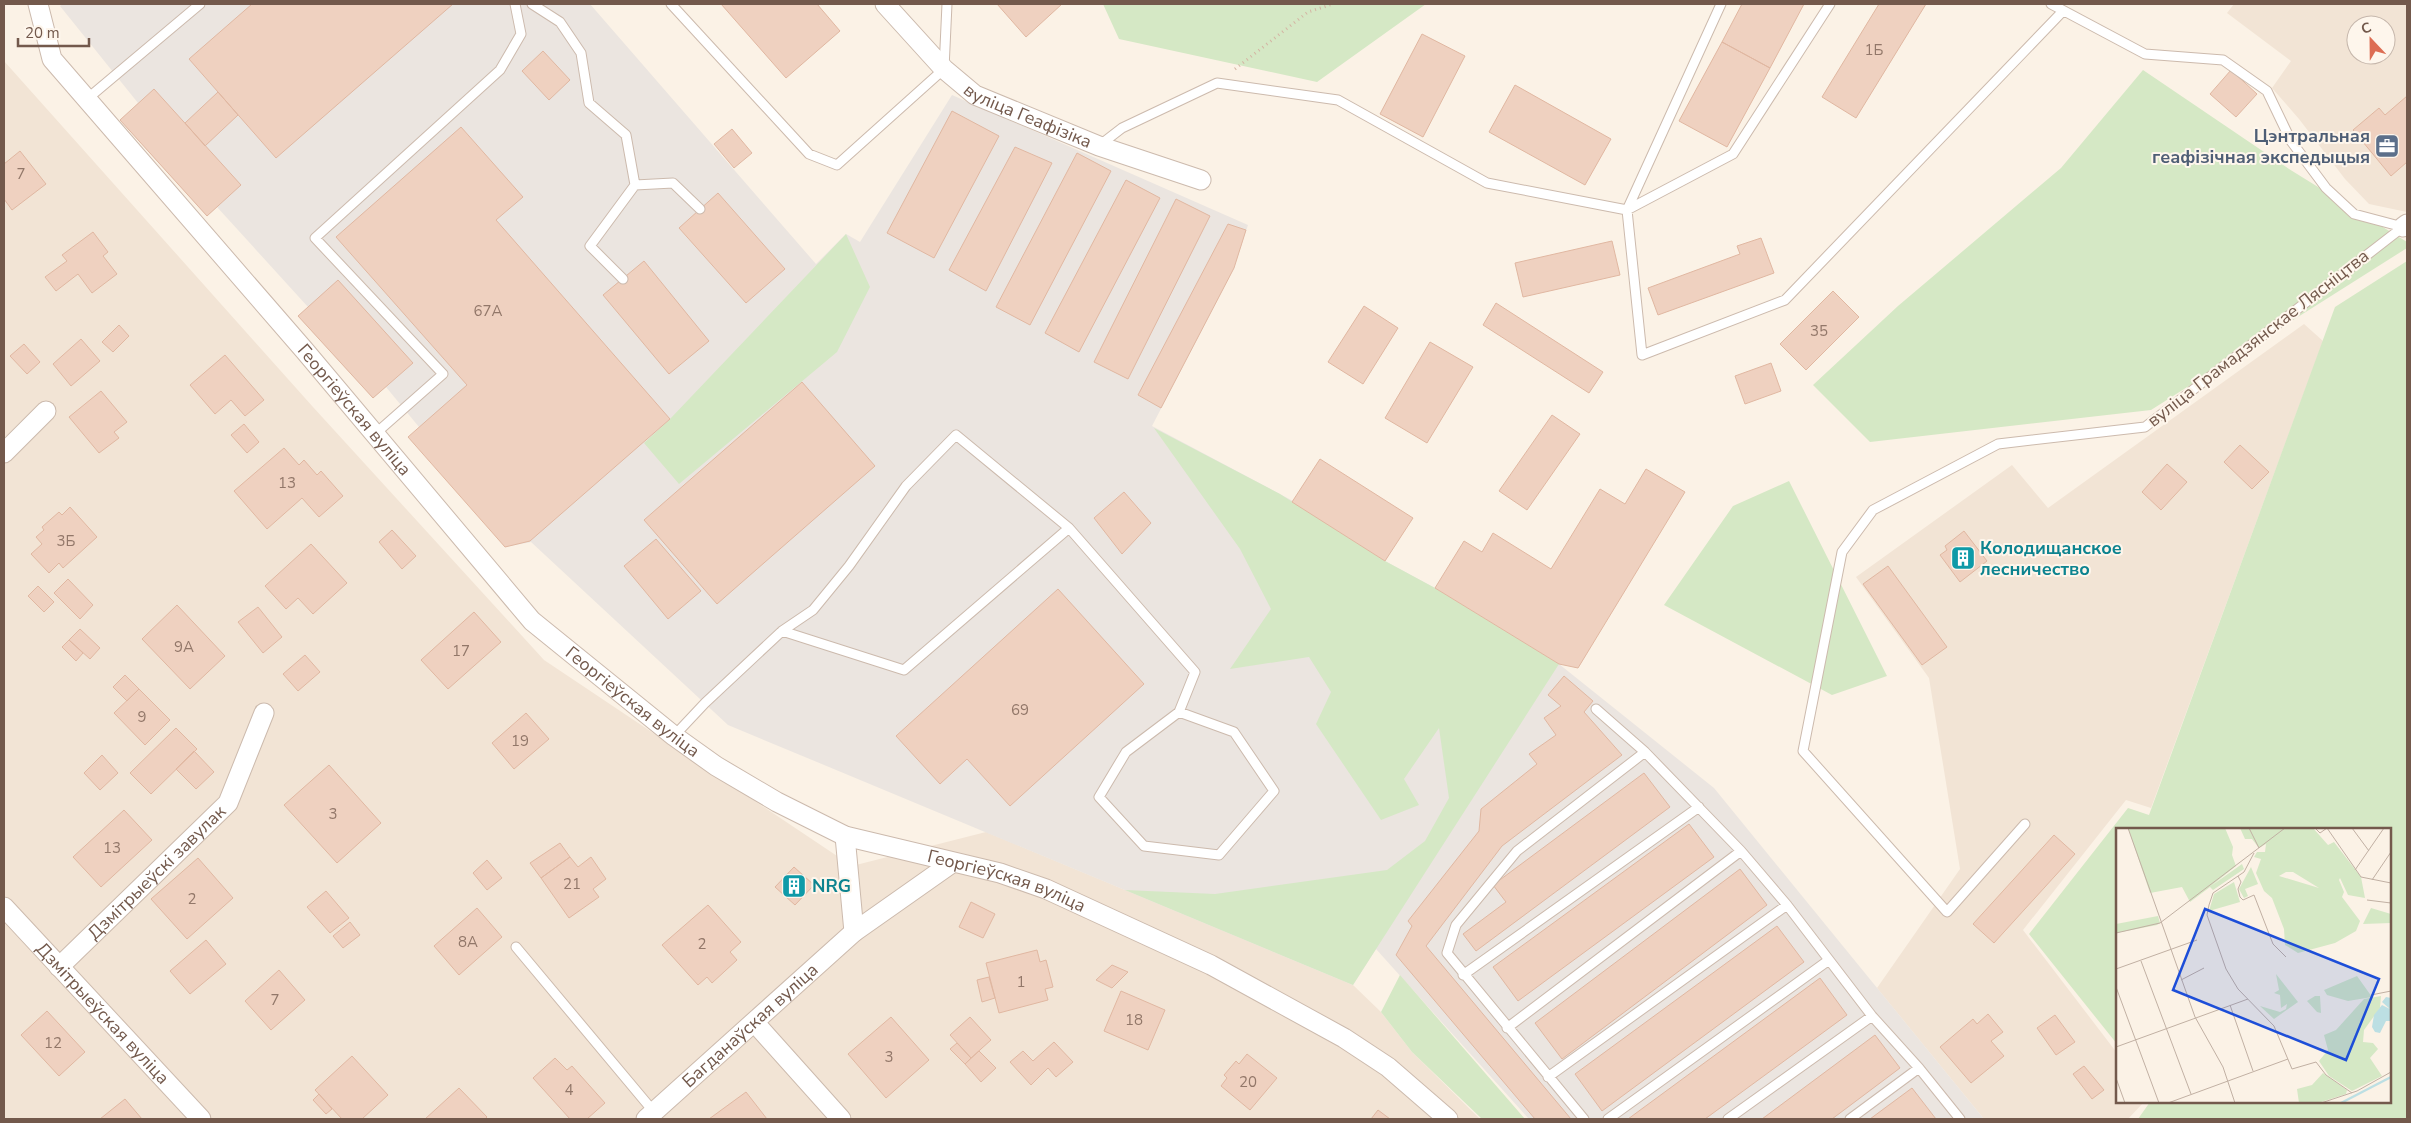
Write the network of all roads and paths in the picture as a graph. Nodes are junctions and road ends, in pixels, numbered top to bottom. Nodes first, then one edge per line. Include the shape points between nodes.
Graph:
1 (38, 4) edge
2 (200, 4) edge
3 (515, 4) edge
4 (532, 4) edge
5 (671, 4) edge
6 (885, 4) edge
7 (947, 4) edge
8 (1333, 4) edge
9 (1721, 4) edge
10 (1830, 4) edge
11 (2051, 4) edge
12 (2064, 12) junction
13 (944, 69) junction
14 (1217, 83) junction
15 (87, 99) junction
16 (1099, 146) junction
17 (1201, 180) dead end
18 (635, 185) junction
19 (700, 209) dead end
20 (1627, 210) junction
21 (2405, 226) edge
22 (623, 279) dead end
23 (46, 411) dead end
24 (375, 434) junction
25 (4, 453) edge
26 (1069, 528) junction
27 (782, 631) junction
28 (1596, 709) dead end
29 (1180, 712) junction
30 (264, 713) dead end
31 (674, 736) junction
32 (1646, 752) junction
33 (1699, 807) junction
34 (2025, 824) dead end
35 (845, 836) junction
36 (1741, 851) junction
37 (952, 863) junction
38 (1787, 905) junction
39 (4, 907) edge
40 (854, 932) junction
41 (516, 948) dead end
42 (1829, 960) junction
43 (59, 967) junction
44 (1463, 975) junction
45 (1872, 1016) junction
46 (755, 1023) junction
47 (1507, 1028) junction
48 (1919, 1068) junction
49 (1548, 1077) junction
50 (650, 1116) edge
51 (201, 1119) edge
52 (841, 1119) edge
53 (1448, 1119) edge
54 (1584, 1119) edge
55 (1608, 1119) edge
56 (1728, 1119) edge
57 (1850, 1119) edge
58 (1960, 1119) edge

1 - 15 street, Георгіеўская вуліца via 52,59
2 - 15 lane
3 - 24 lane via 521,34 500,70 315,238 443,374
4 - 18 lane via 560,22 581,53 589,103 626,135
5 - 13 lane via 809,154 837,165
6 - 13 street, вуліца Геафізіка
7 - 13 lane
8 - 14 path via 1308,12
9 - 20 lane
10 - 20 lane via 1733,154
11 - 12 lane
12 - 20 lane via 1785,300 1642,355
12 - 21 lane via 2145,54 2223,60 2267,91 2291,142 2326,188 2354,214
13 - 16 street, вуліца Геафізіка via 975,95
14 - 16 lane via 1122,128
14 - 20 lane via 1338,100 1487,183
15 - 24 street, Георгіеўская вуліца
16 - 17 street, вуліца Геафізіка
18 - 19 lane via 673,182
18 - 22 lane via 590,246
21 - 34 lane, вуліца Грамадзянскае Лясніцтва via 2145,427 1998,444 1872,510 1842,552 1803,751 1947,912
23 - 25 street
24 - 31 street, Георгіеўская вуліца via 532,621
26 - 27 lane via 904,670
26 - 27 lane via 956,435 906,486 813,610
26 - 29 lane via 1195,672
27 - 31 lane
28 - 32 lane
29 - 29 lane via 1126,752 1099,797 1144,846 1219,855 1274,791 1234,732
30 - 43 street, Дзмітрыеўскі завулак via 228,803
31 - 35 street, Георгіеўская вуліца via 716,766 777,802
32 - 33 lane
32 - 44 lane via 1517,851 1456,925 1447,953
33 - 36 lane
33 - 44 lane
35 - 37 street, Георгіеўская вуліца
35 - 40 street
36 - 38 lane
36 - 47 lane
37 - 40 street, Багданаўская вуліца
37 - 53 street, Георгіеўская вуліца via 1000,873 1046,890 1212,965 1344,1038 1388,1068
38 - 42 lane
38 - 49 lane
39 - 43 street, Дзмітрыеўская вуліца
40 - 46 street, Багданаўская вуліца
41 - 50 lane
42 - 45 lane
42 - 55 lane
43 - 51 street, Дзмітрыеўская вуліца
44 - 47 lane
45 - 48 lane
45 - 56 lane
46 - 50 street, Багданаўская вуліца
46 - 52 street
47 - 49 lane
48 - 57 lane
48 - 58 lane
49 - 54 lane

